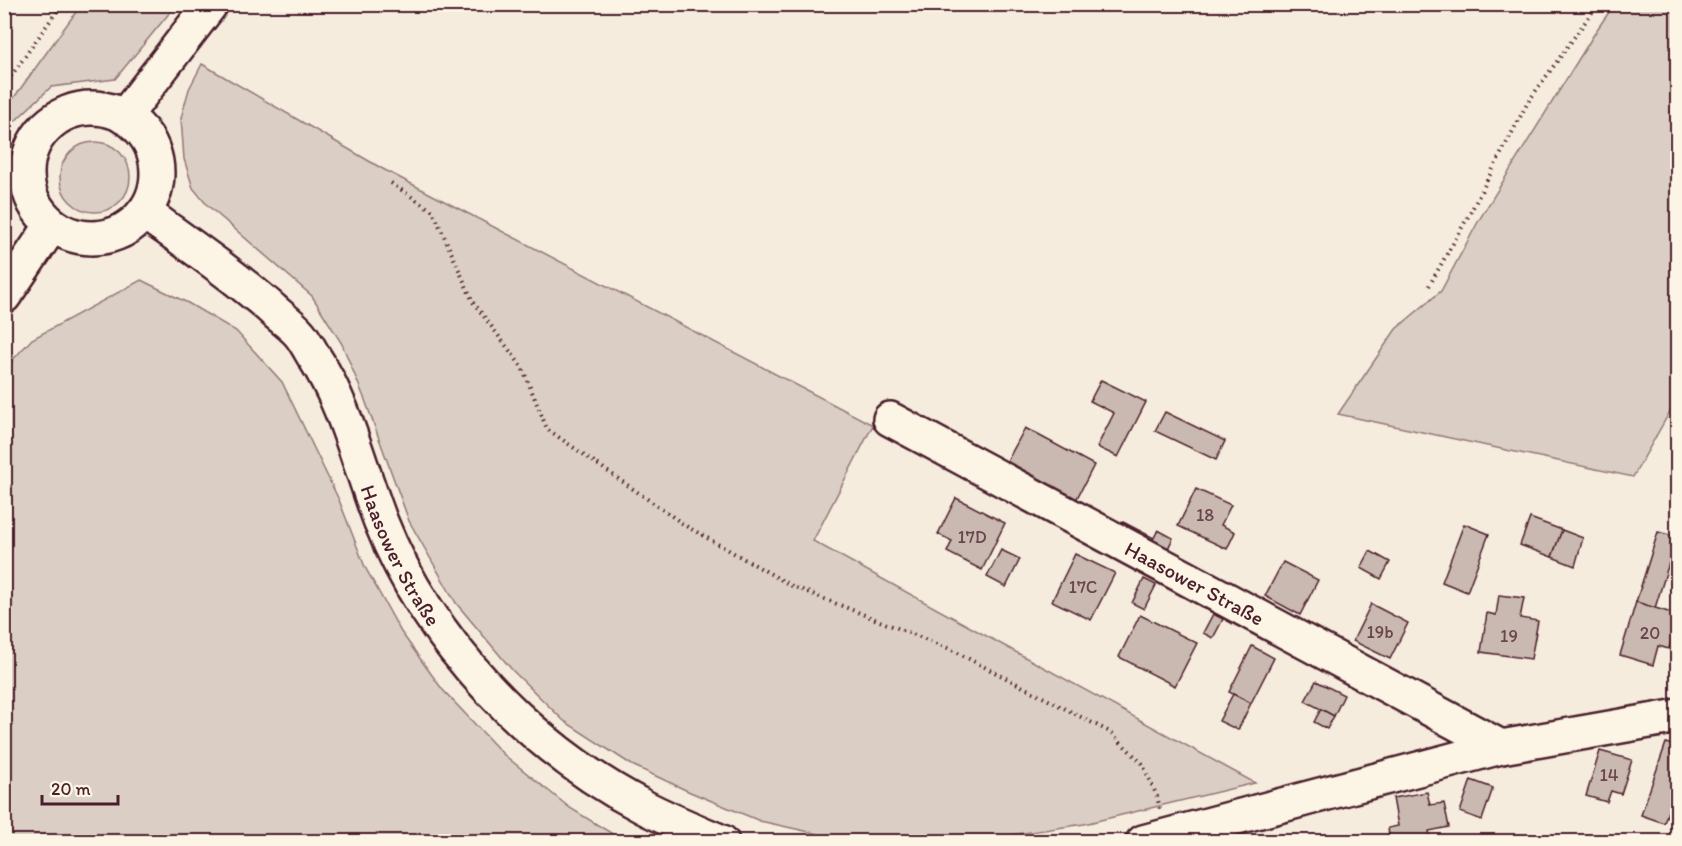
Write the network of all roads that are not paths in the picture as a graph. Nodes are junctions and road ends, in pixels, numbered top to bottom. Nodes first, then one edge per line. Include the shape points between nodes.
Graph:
1 (211, 4) edge
2 (124, 117) junction
3 (144, 212) junction
4 (52, 225) junction
5 (4, 296) edge
6 (890, 419) dead end
7 (1677, 716) edge
8 (1501, 747) junction
9 (1155, 838) edge
10 (722, 842) edge

1 - 2 main road
2 - 3 main road via 147,138 157,167 152,198
2 - 4 main road via 104,109 82,109 62,116 45,129 32,147 27,168 29,189 38,209
3 - 4 main road via 130,226 111,236 70,235
3 - 10 main road, Haasower Straße via 253,293 298,333 327,376 391,547 439,626 497,696 557,750 604,783 642,806
4 - 5 main road
6 - 8 main road, Haasower Straße
7 - 8 main road
8 - 9 main road

